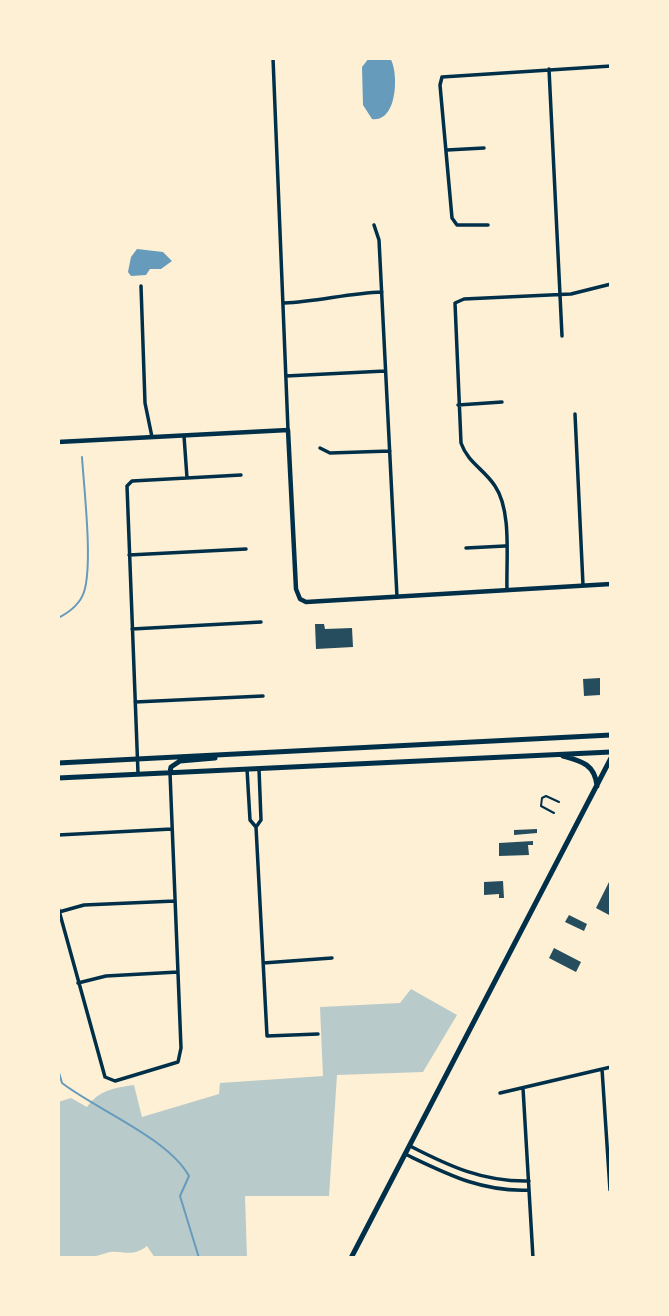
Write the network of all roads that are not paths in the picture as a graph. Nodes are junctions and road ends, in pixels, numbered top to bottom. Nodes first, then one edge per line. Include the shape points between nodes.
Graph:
1 (273, 58) edge
2 (611, 66) edge
3 (550, 69) junction
4 (484, 148) dead end
5 (447, 150) junction
6 (374, 225) dead end
7 (488, 225) dead end
8 (611, 284) edge
9 (141, 286) dead end
10 (382, 292) junction
11 (560, 295) junction
12 (283, 303) junction
13 (562, 336) dead end
14 (386, 371) junction
15 (286, 376) junction
16 (502, 402) dead end
17 (458, 405) junction
18 (575, 414) dead end
19 (288, 430) junction
20 (184, 436) junction
21 (152, 437) junction
22 (58, 442) edge
23 (320, 448) dead end
24 (390, 451) junction
25 (241, 475) dead end
26 (187, 478) junction
27 (505, 546) junction
28 (466, 548) dead end
29 (246, 549) dead end
30 (129, 555) junction
31 (611, 584) edge
32 (583, 585) junction
33 (507, 590) junction
34 (397, 597) junction
35 (261, 622) dead end
36 (132, 629) junction
37 (263, 696) dead end
38 (135, 702) junction
39 (611, 735) edge
40 (362, 747) junction
41 (611, 752) edge
42 (224, 754) junction
43 (557, 755) junction
44 (137, 758) junction
45 (611, 758) edge
46 (58, 763) edge
47 (363, 765) junction
48 (247, 769) junction
49 (260, 769) junction
50 (170, 772) junction
51 (138, 773) junction
52 (58, 778) edge
53 (597, 786) junction
54 (559, 802) dead end
55 (249, 804) junction
56 (261, 804) junction
57 (554, 813) dead end
58 (256, 827) junction
59 (172, 829) junction
60 (58, 835) edge
61 (175, 901) junction
62 (58, 910) edge
63 (332, 958) dead end
64 (263, 963) junction
65 (178, 972) junction
66 (78, 983) junction
67 (318, 1034) dead end
68 (611, 1067) edge
69 (602, 1069) junction
70 (523, 1088) junction
71 (500, 1093) dead end
72 (410, 1146) junction
73 (405, 1154) junction
74 (528, 1181) junction
75 (529, 1190) junction
76 (610, 1190) edge
77 (351, 1258) edge
78 (533, 1258) edge

1 - 12 street
2 - 3 street
3 - 5 street via 442,77
3 - 11 street
4 - 5 street
5 - 7 street via 455,224
6 - 10 street
8 - 11 street
9 - 21 street via 145,403
10 - 12 street
10 - 14 street
11 - 13 street
11 - 17 street via 458,300 453,309
12 - 15 street
14 - 15 street
14 - 24 street
15 - 19 street
16 - 17 street
17 - 27 street via 465,455 492,481 505,507
18 - 32 street
19 - 20 street
19 - 34 street via 298,595 306,602
20 - 21 street
20 - 26 street
21 - 22 street
23 - 24 street via 330,453
24 - 34 street
25 - 26 street
26 - 30 street via 129,483
27 - 28 street
27 - 33 street
29 - 30 street
30 - 36 street
31 - 32 street
32 - 33 street
33 - 34 street
35 - 36 street
36 - 38 street
37 - 38 street
38 - 44 street
39 - 40 main road
40 - 42 main road
40 - 47 main road
41 - 43 main road
42 - 44 main road
42 - 50 main road via 180,761
43 - 47 main road
43 - 53 main road via 585,762
44 - 46 main road
44 - 51 street
45 - 53 main road
47 - 49 main road
48 - 49 main road
48 - 50 main road
48 - 55 street
49 - 56 street
50 - 51 main road
50 - 59 street
51 - 52 main road
53 - 72 main road
54 - 57 lane via 546,796 540,802
55 - 56 street
55 - 58 street via 250,820
56 - 58 street
58 - 64 street
59 - 60 street
59 - 61 street
61 - 62 street
61 - 65 street
62 - 66 street
63 - 64 street
64 - 67 street via 267,1036
65 - 66 street via 106,976
65 - 66 street via 178,1062 115,1081 101,1071
68 - 69 street
69 - 70 street
69 - 76 street
70 - 71 street
70 - 74 street
72 - 73 main road
72 - 74 street via 475,1176
73 - 75 street via 469,1184
73 - 77 main road
74 - 75 street
75 - 78 street

